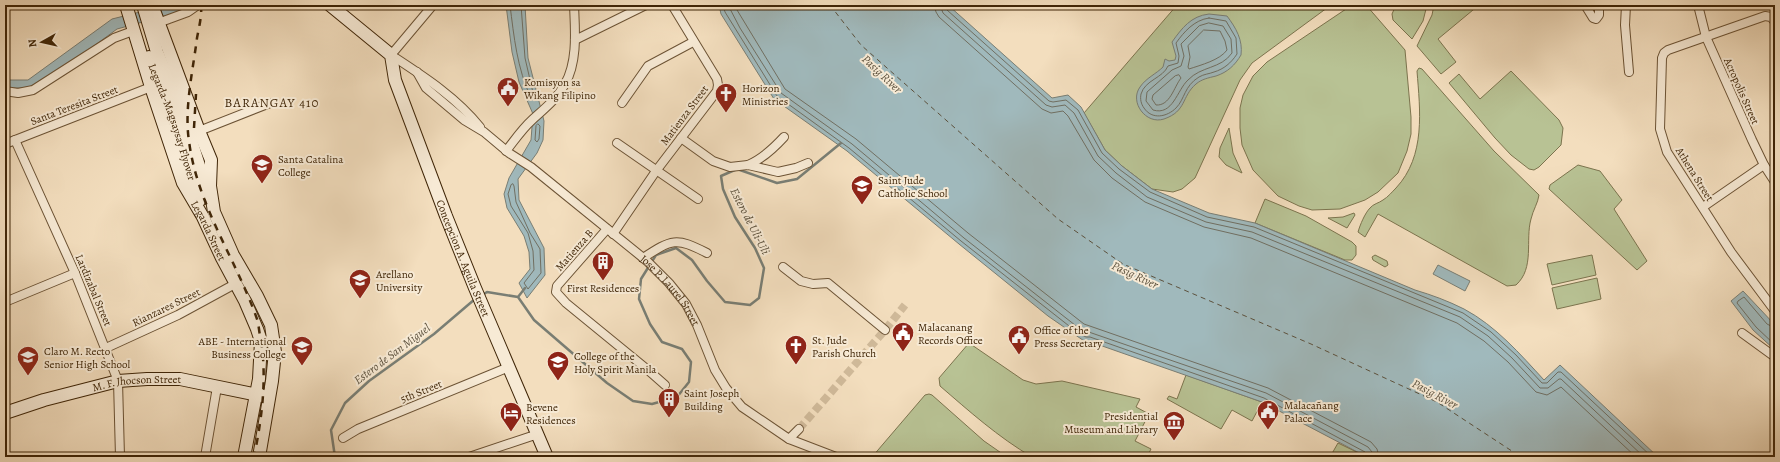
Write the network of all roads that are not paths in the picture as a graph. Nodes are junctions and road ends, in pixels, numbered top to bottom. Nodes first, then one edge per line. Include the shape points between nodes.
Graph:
1 (198, 5) edge
2 (330, 5) edge
3 (433, 5) edge
4 (574, 5) edge
5 (646, 5) edge
6 (672, 5) edge
7 (1585, 5) edge
8 (1599, 5) edge
9 (1626, 5) edge
10 (1698, 5) edge
11 (149, 6) edge
12 (129, 7) edge
13 (158, 22) junction
14 (1775, 22) edge
15 (133, 29) junction
16 (1706, 37) junction
17 (575, 40) junction
18 (693, 42) junction
19 (391, 55) junction
20 (1629, 72) dead end
21 (151, 87) junction
22 (5, 91) edge
23 (270, 103) dead end
24 (622, 103) dead end
25 (784, 137) dead end
26 (191, 138) junction
27 (681, 138) junction
28 (15, 140) junction
29 (617, 143) dead end
30 (5, 144) edge
31 (507, 152) junction
32 (808, 163) dead end
33 (748, 165) junction
34 (1764, 165) junction
35 (656, 171) junction
36 (1775, 182) edge
37 (698, 199) dead end
38 (1703, 207) junction
39 (208, 215) junction
40 (610, 232) junction
41 (707, 253) dead end
42 (645, 260) junction
43 (783, 267) dead end
44 (75, 273) junction
45 (235, 284) junction
46 (5, 302) edge
47 (1775, 311) edge
48 (885, 330) dead end
49 (1742, 333) dead end
50 (106, 348) junction
51 (1775, 357) edge
52 (509, 367) junction
53 (118, 381) junction
54 (664, 386) dead end
55 (217, 387) junction
56 (256, 395) junction
57 (270, 397) junction
58 (5, 413) edge
59 (798, 429) tunnel mouth
60 (538, 434) junction
61 (343, 438) dead end
62 (789, 439) junction
63 (120, 457) edge
64 (205, 457) edge
65 (244, 457) edge
66 (259, 457) edge
67 (469, 457) edge
68 (547, 457) edge
69 (836, 457) edge

1 - 13 street via 188,12
2 - 19 main road, Jose P. Laurel Street
3 - 19 street
4 - 17 street
5 - 17 street
6 - 18 street, Matienza Street
7 - 8 street via 1593,18 1599,15
9 - 20 street
10 - 16 street, Acropolis Street
11 - 13 main road, Legarda Street
11 - 26 main road, Legarda-Magsaysay Flyover via 157,52
12 - 15 main road, Legarda Street
12 - 26 main road, Legarda-Magsaysay Flyover via 173,116
13 - 26 main road, Legarda Street via 185,90
14 - 16 street, Athena Street via 1765,16
15 - 21 main road, Legarda Street
15 - 22 street via 114,38 33,90 18,93
16 - 34 street, Acropolis Street
16 - 38 street, Athena Street via 1664,53 1660,104 1660,129 1667,152
17 - 31 street via 573,61 566,84 545,110 531,121
18 - 24 street via 648,66
18 - 27 street, Matienza Street via 718,86 717,91
19 - 31 street, Jose P. Laurel Street via 430,80 457,102 484,132
19 - 52 main road, Concepcion A. Aguila Street via 395,80 475,288
21 - 28 street, Santa Teresita Street
21 - 39 main road, Legarda Street via 183,183
23 - 26 street
25 - 33 street via 773,149
26 - 39 main road, Legarda-Magsaysay Flyover
26 - 39 main road, Legarda Street via 212,160
27 - 33 street via 720,165
27 - 35 street, Matienza Street
28 - 30 street, Santa Teresita Street
28 - 44 street, Lardizabal Street
29 - 35 street
31 - 40 street, Jose P. Laurel Street via 531,167
32 - 33 street via 778,172
34 - 36 street, Acropolis Street
34 - 38 street
35 - 37 street
35 - 40 street, Matienza Street
38 - 47 street, Athena Street via 1731,252
39 - 45 main road, Legarda Street
39 - 57 main road, Legarda Street via 257,296 271,325 275,352
40 - 42 street, Jose P. Laurel Street
40 - 54 street, Matienza B via 557,286 556,292
41 - 42 street via 687,243 671,242 657,248
42 - 62 street, Jose P. Laurel Street via 686,304 726,388 742,407
43 - 48 street via 801,281 813,284 828,283
44 - 46 street
44 - 50 street, Lardizabal Street
45 - 50 street, Rianzares Street via 178,315
45 - 56 main road, Legarda Street via 254,319 261,341
49 - 51 street
50 - 53 street, Lardizabal Street
52 - 60 main road, Concepcion A. Aguila Street
52 - 61 street, 5th Street via 358,429
53 - 55 main road, M. F. Jhocson Street via 180,379
53 - 58 main road, M. F. Jhocson Street
53 - 63 street, Lardizabal Street
55 - 56 main road, M. F. Jhocson Street
55 - 64 street
56 - 57 main road, M. F. Jhocson Street
56 - 65 main road, Legarda Street
57 - 66 main road, Legarda Street
59 - 62 street
60 - 67 street
60 - 68 main road, Concepcion A. Aguila Street
62 - 69 street, Jose P. Laurel Street

